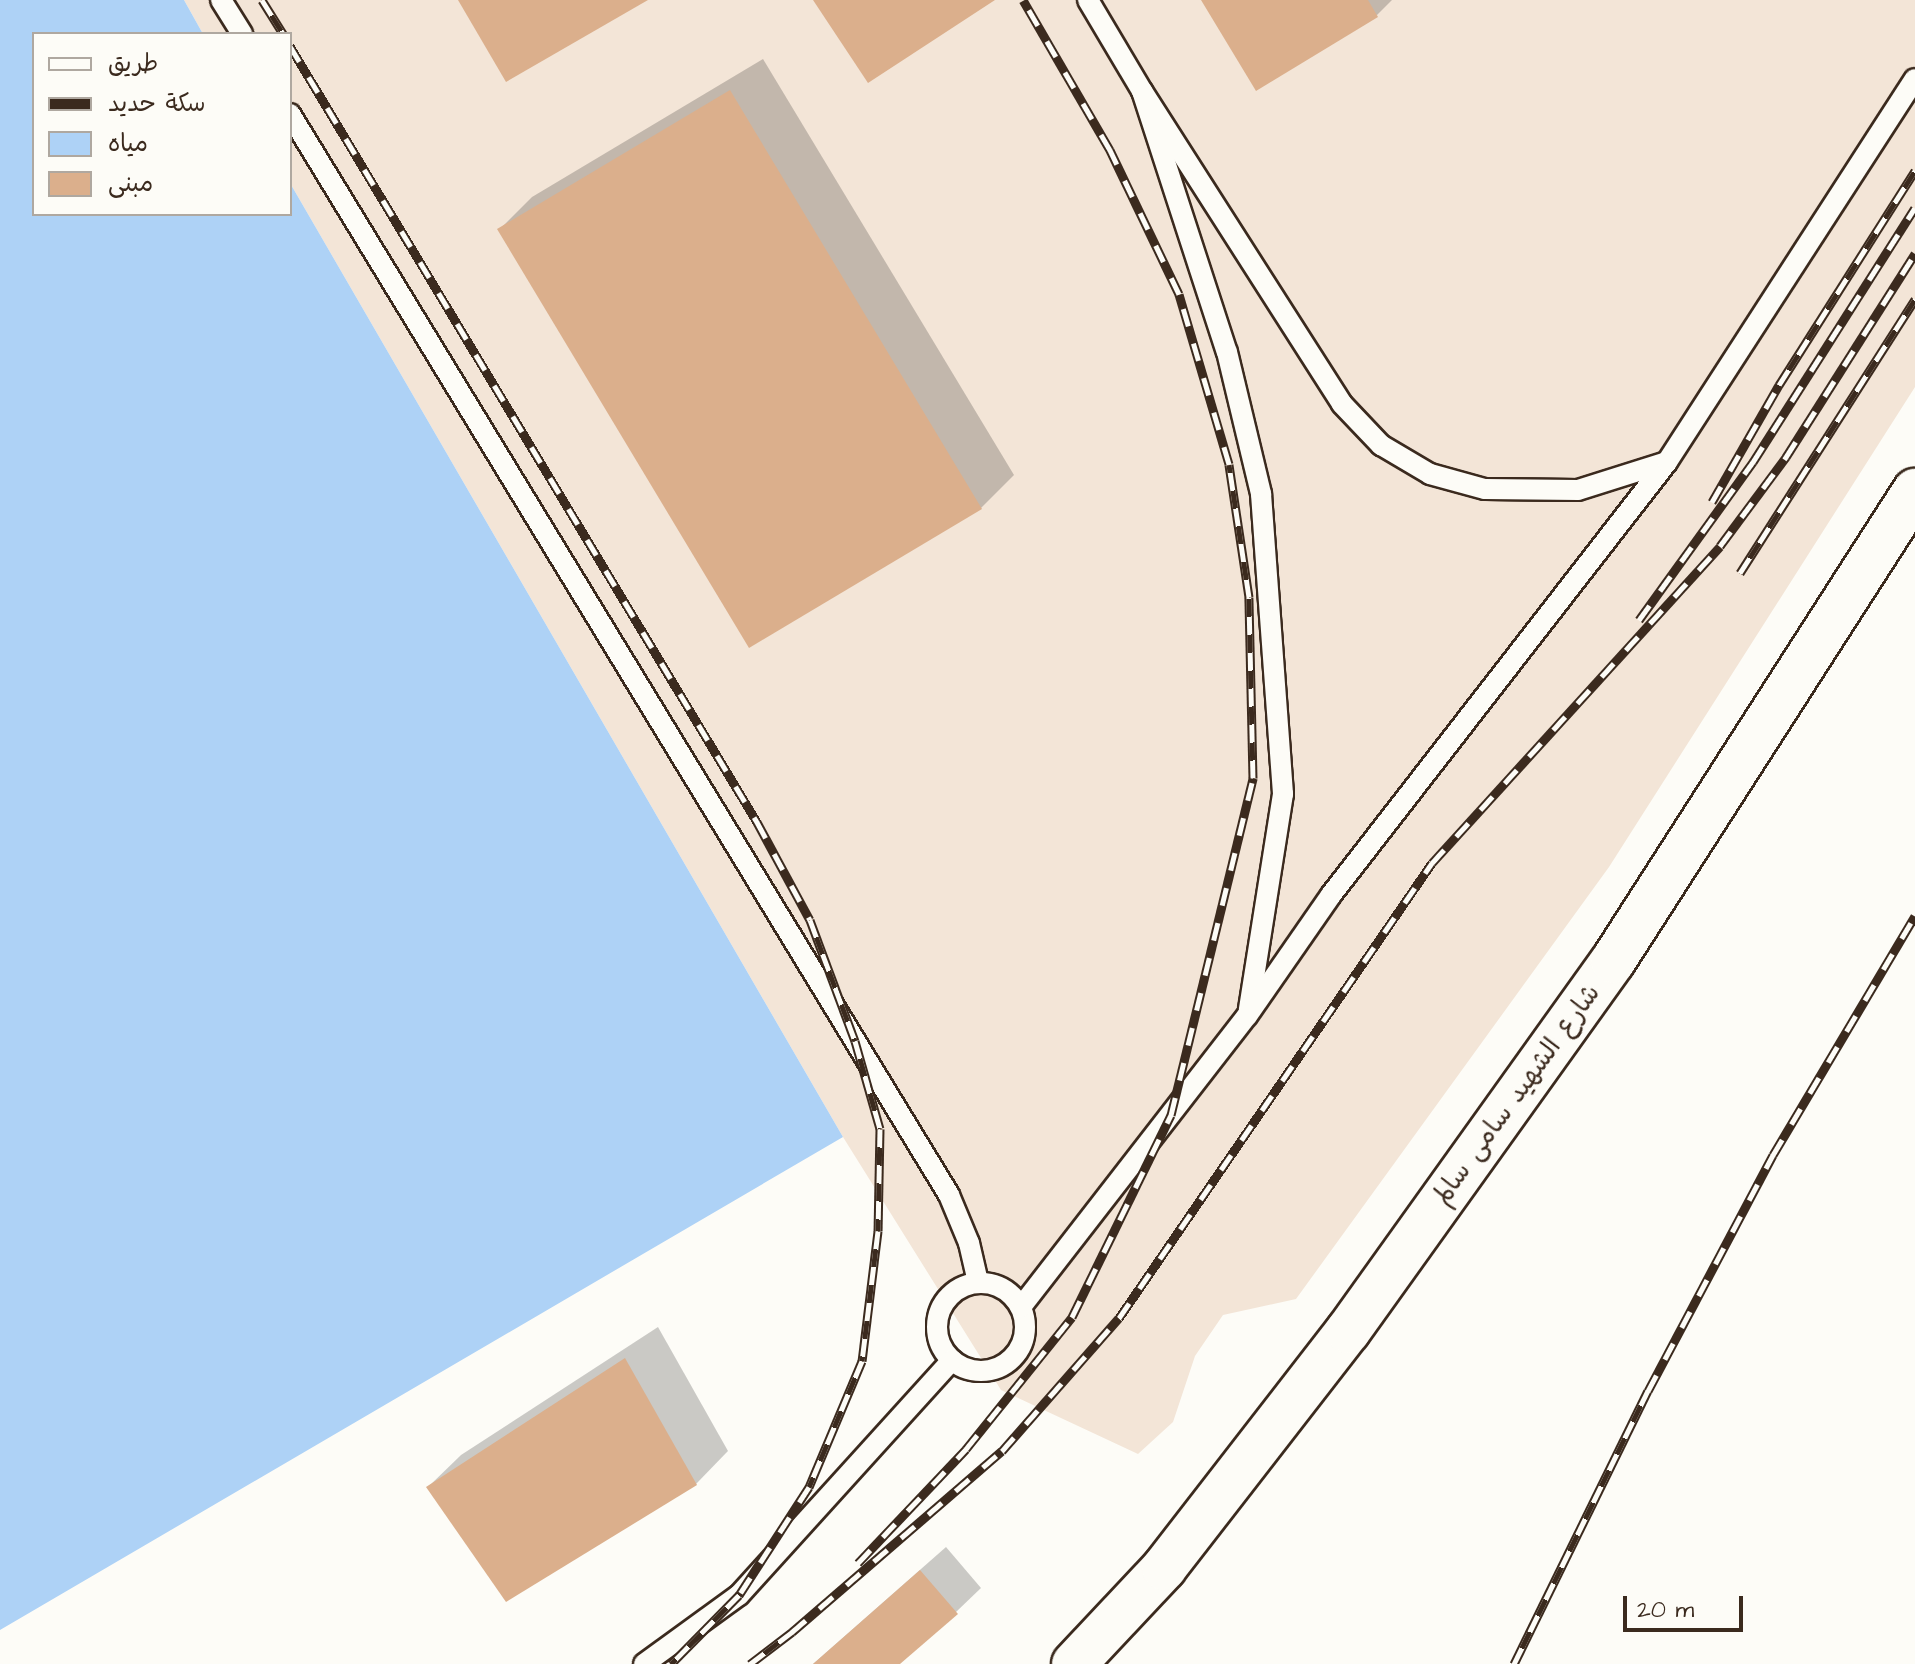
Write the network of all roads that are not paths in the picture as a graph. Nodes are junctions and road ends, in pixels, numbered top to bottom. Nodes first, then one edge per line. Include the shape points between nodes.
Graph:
1 (221, 0) edge
2 (1088, 0) edge
3 (241, 32) edge
4 (1915, 79) edge
5 (1142, 91) junction
6 (292, 117) edge
7 (1667, 462) junction
8 (1915, 491) edge
9 (1247, 1016) junction
10 (978, 1282) junction
11 (1021, 1307) junction
12 (952, 1360) junction
13 (644, 1664) edge
14 (1074, 1664) edge

1 - 3 lane
2 - 5 lane
4 - 7 lane
5 - 7 lane via 1342,404 1381,445 1430,474 1485,489 1578,490
5 - 9 lane via 1227,352 1261,494 1283,794
6 - 10 lane via 949,1195
7 - 9 lane via 1331,895
8 - 14 main road, شارع الشهيد سامى سالم via 1613,961 1348,1331 1164,1568
9 - 11 lane
10 - 11 lane via 996,1284
10 - 12 lane via 947,1297 939,1312 941,1346
11 - 12 lane via 1024,1341 1008,1361 984,1371
12 - 13 lane via 739,1595

